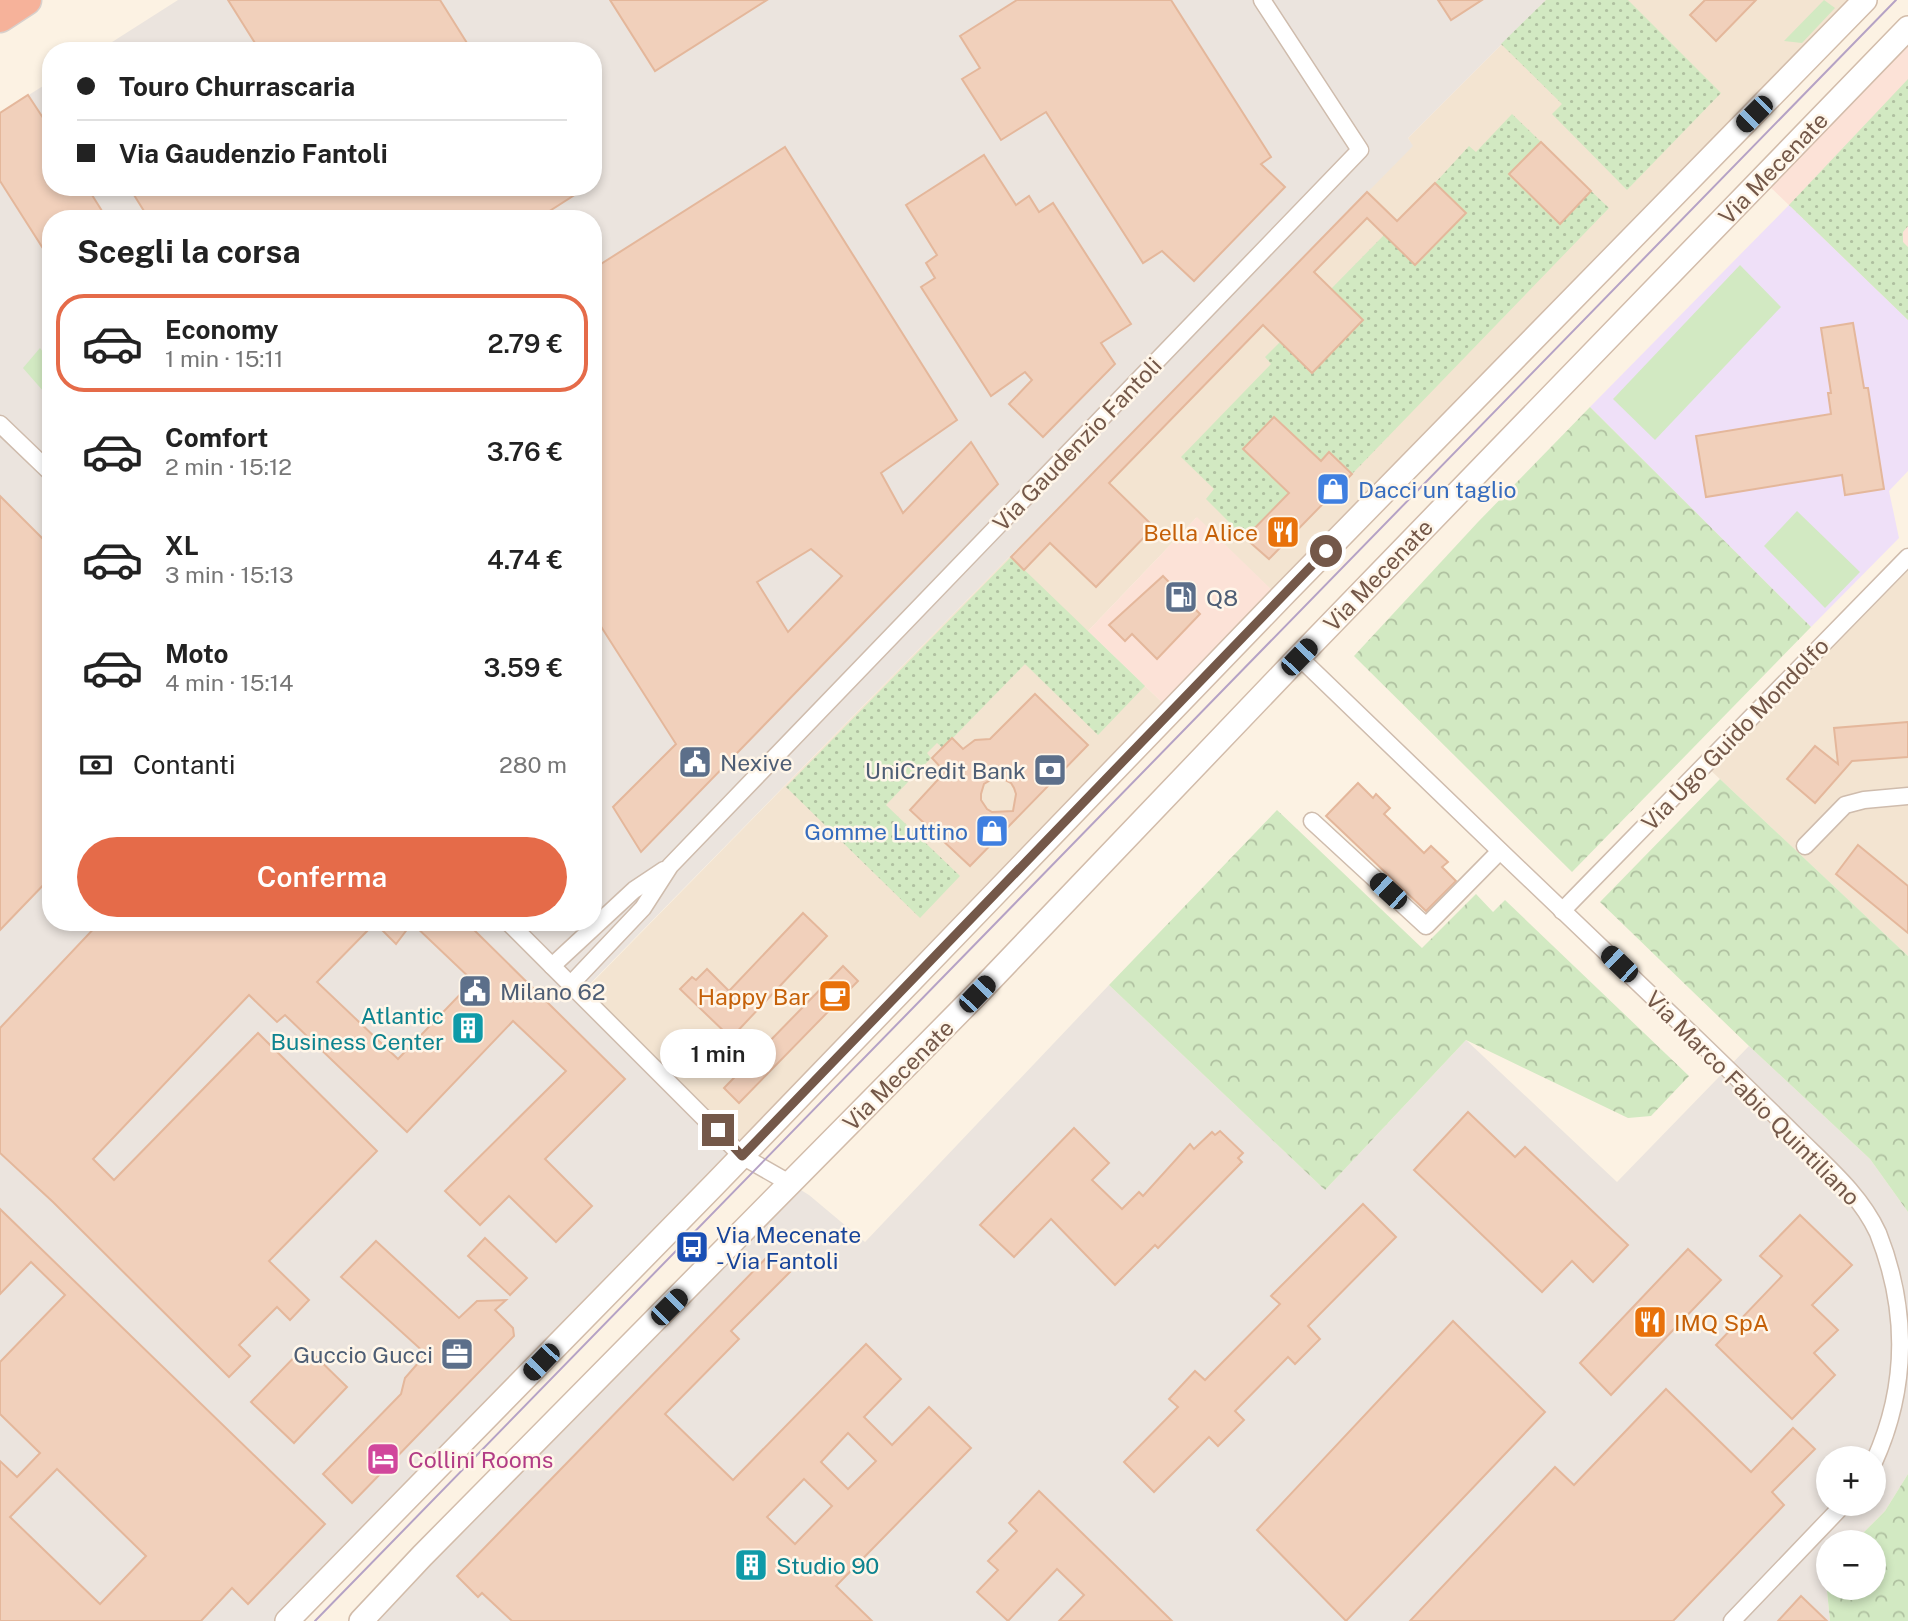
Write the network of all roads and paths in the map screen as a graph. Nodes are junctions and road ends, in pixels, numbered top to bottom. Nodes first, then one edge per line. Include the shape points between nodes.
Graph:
1 (26, 0) edge
2 (1262, 0) edge
3 (1863, 1) edge
4 (0, 17) edge
5 (1908, 27) edge
6 (0, 424) edge
7 (42, 464) edge
8 (1908, 557) edge
9 (1299, 657) junction
10 (1908, 796) edge
11 (1312, 821) dead end
12 (1805, 846) dead end
13 (1500, 850) junction
14 (670, 866) junction
15 (1562, 911) junction
16 (602, 920) edge
17 (517, 931) edge
18 (590, 931) edge
19 (552, 966) junction
20 (570, 985) junction
21 (742, 1156) junction
22 (791, 1184) junction
23 (1883, 1446) edge
24 (1832, 1516) edge
25 (287, 1621) edge
26 (361, 1621) edge
27 (1732, 1621) edge

1 - 4 highway
2 - 14 street, Via Gaudenzio Fantoli via 1360,150
3 - 21 main road
5 - 9 main road, Via Mecenate
6 - 7 street
8 - 15 street, Via Ugo Guido Mondolfo
9 - 13 street, Via Marco Fabio Quintiliano
9 - 22 main road, Via Mecenate
10 - 12 street via 1844,805
11 - 13 street via 1426,926
13 - 15 street, Via Marco Fabio Quintiliano
14 - 16 street, Via Gaudenzio Fantoli
14 - 20 street, Via Gaudenzio Fantoli via 643,908
15 - 23 street, Via Marco Fabio Quintiliano via 1861,1202 1878,1233 1900,1298 1906,1336 1898,1405
17 - 19 street
18 - 19 street, Via Gaudenzio Fantoli
19 - 20 street
20 - 21 street
21 - 22 street
21 - 25 main road
22 - 26 main road, Via Mecenate
24 - 27 street

